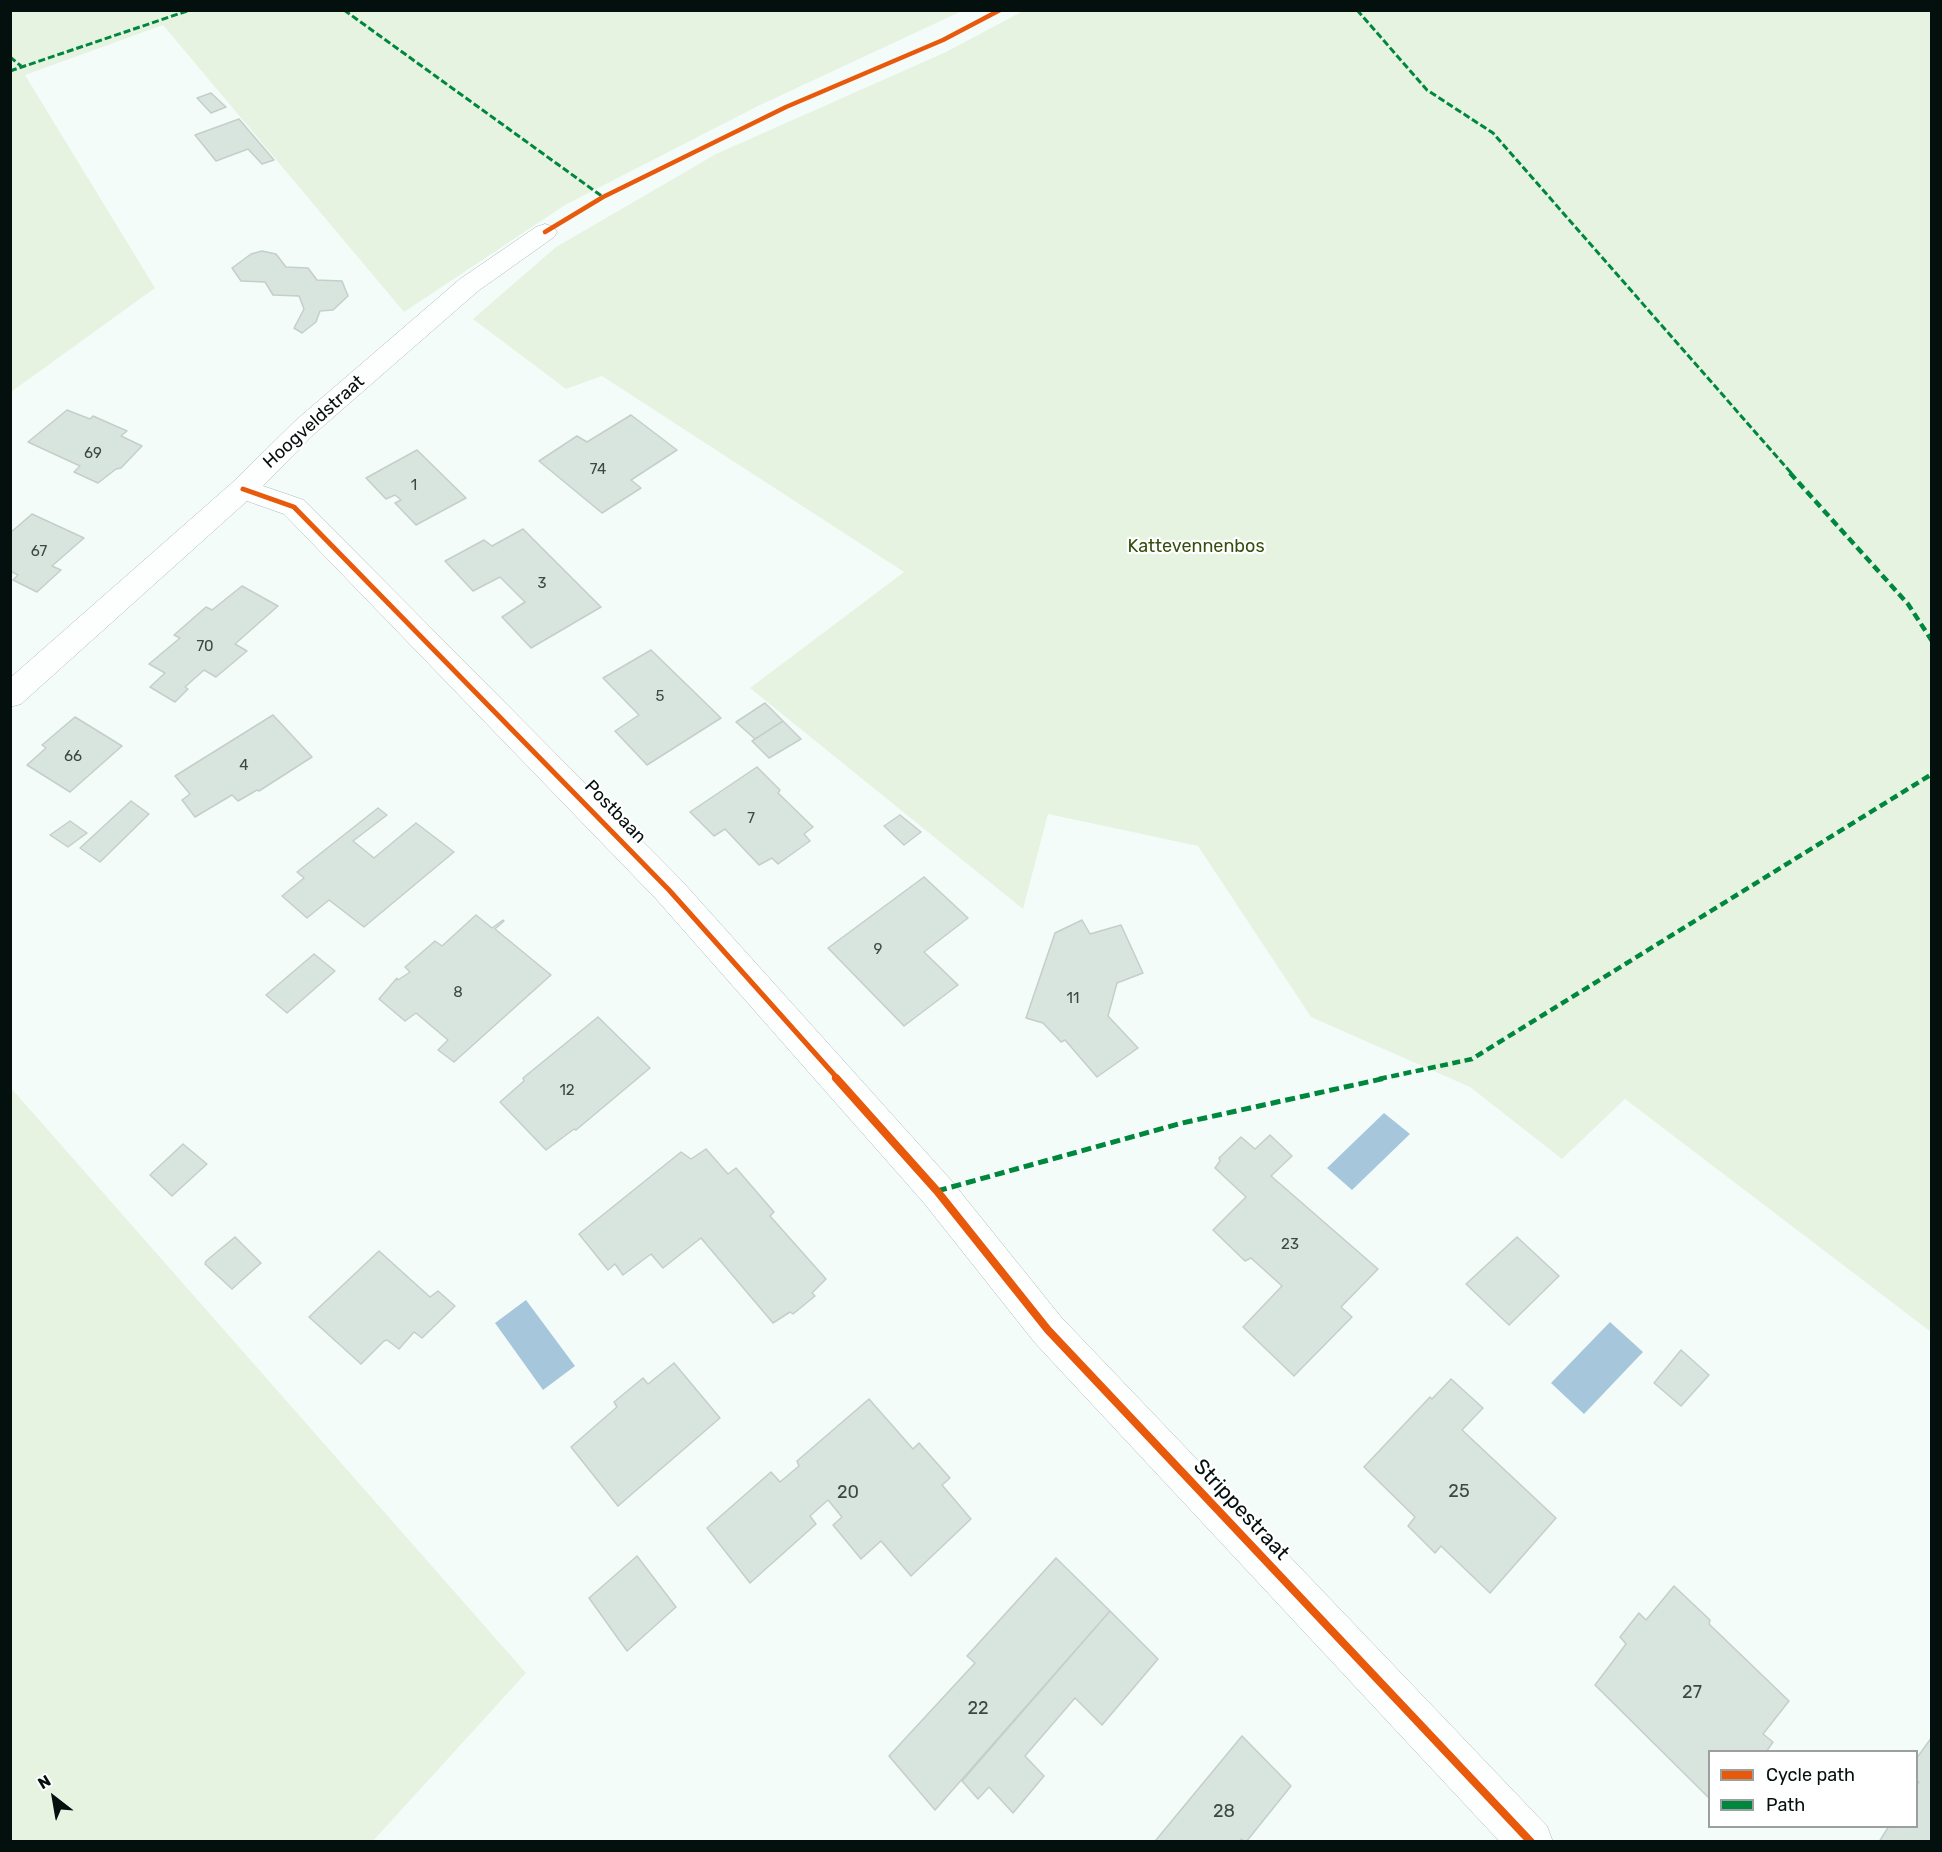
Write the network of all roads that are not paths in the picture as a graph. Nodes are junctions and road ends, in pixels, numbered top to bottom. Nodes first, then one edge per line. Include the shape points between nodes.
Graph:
1 (545, 232) dead end
2 (243, 489) junction
3 (10, 696) edge
4 (938, 1191) joint
5 (1531, 1842) edge

1 - 2 street, Hoogveldstraat via 469,285 296,435
2 - 3 street, Hoogveldstraat
2 - 4 street, Postbaan via 294,507 669,890
4 - 5 street, Strippestraat via 1048,1330

